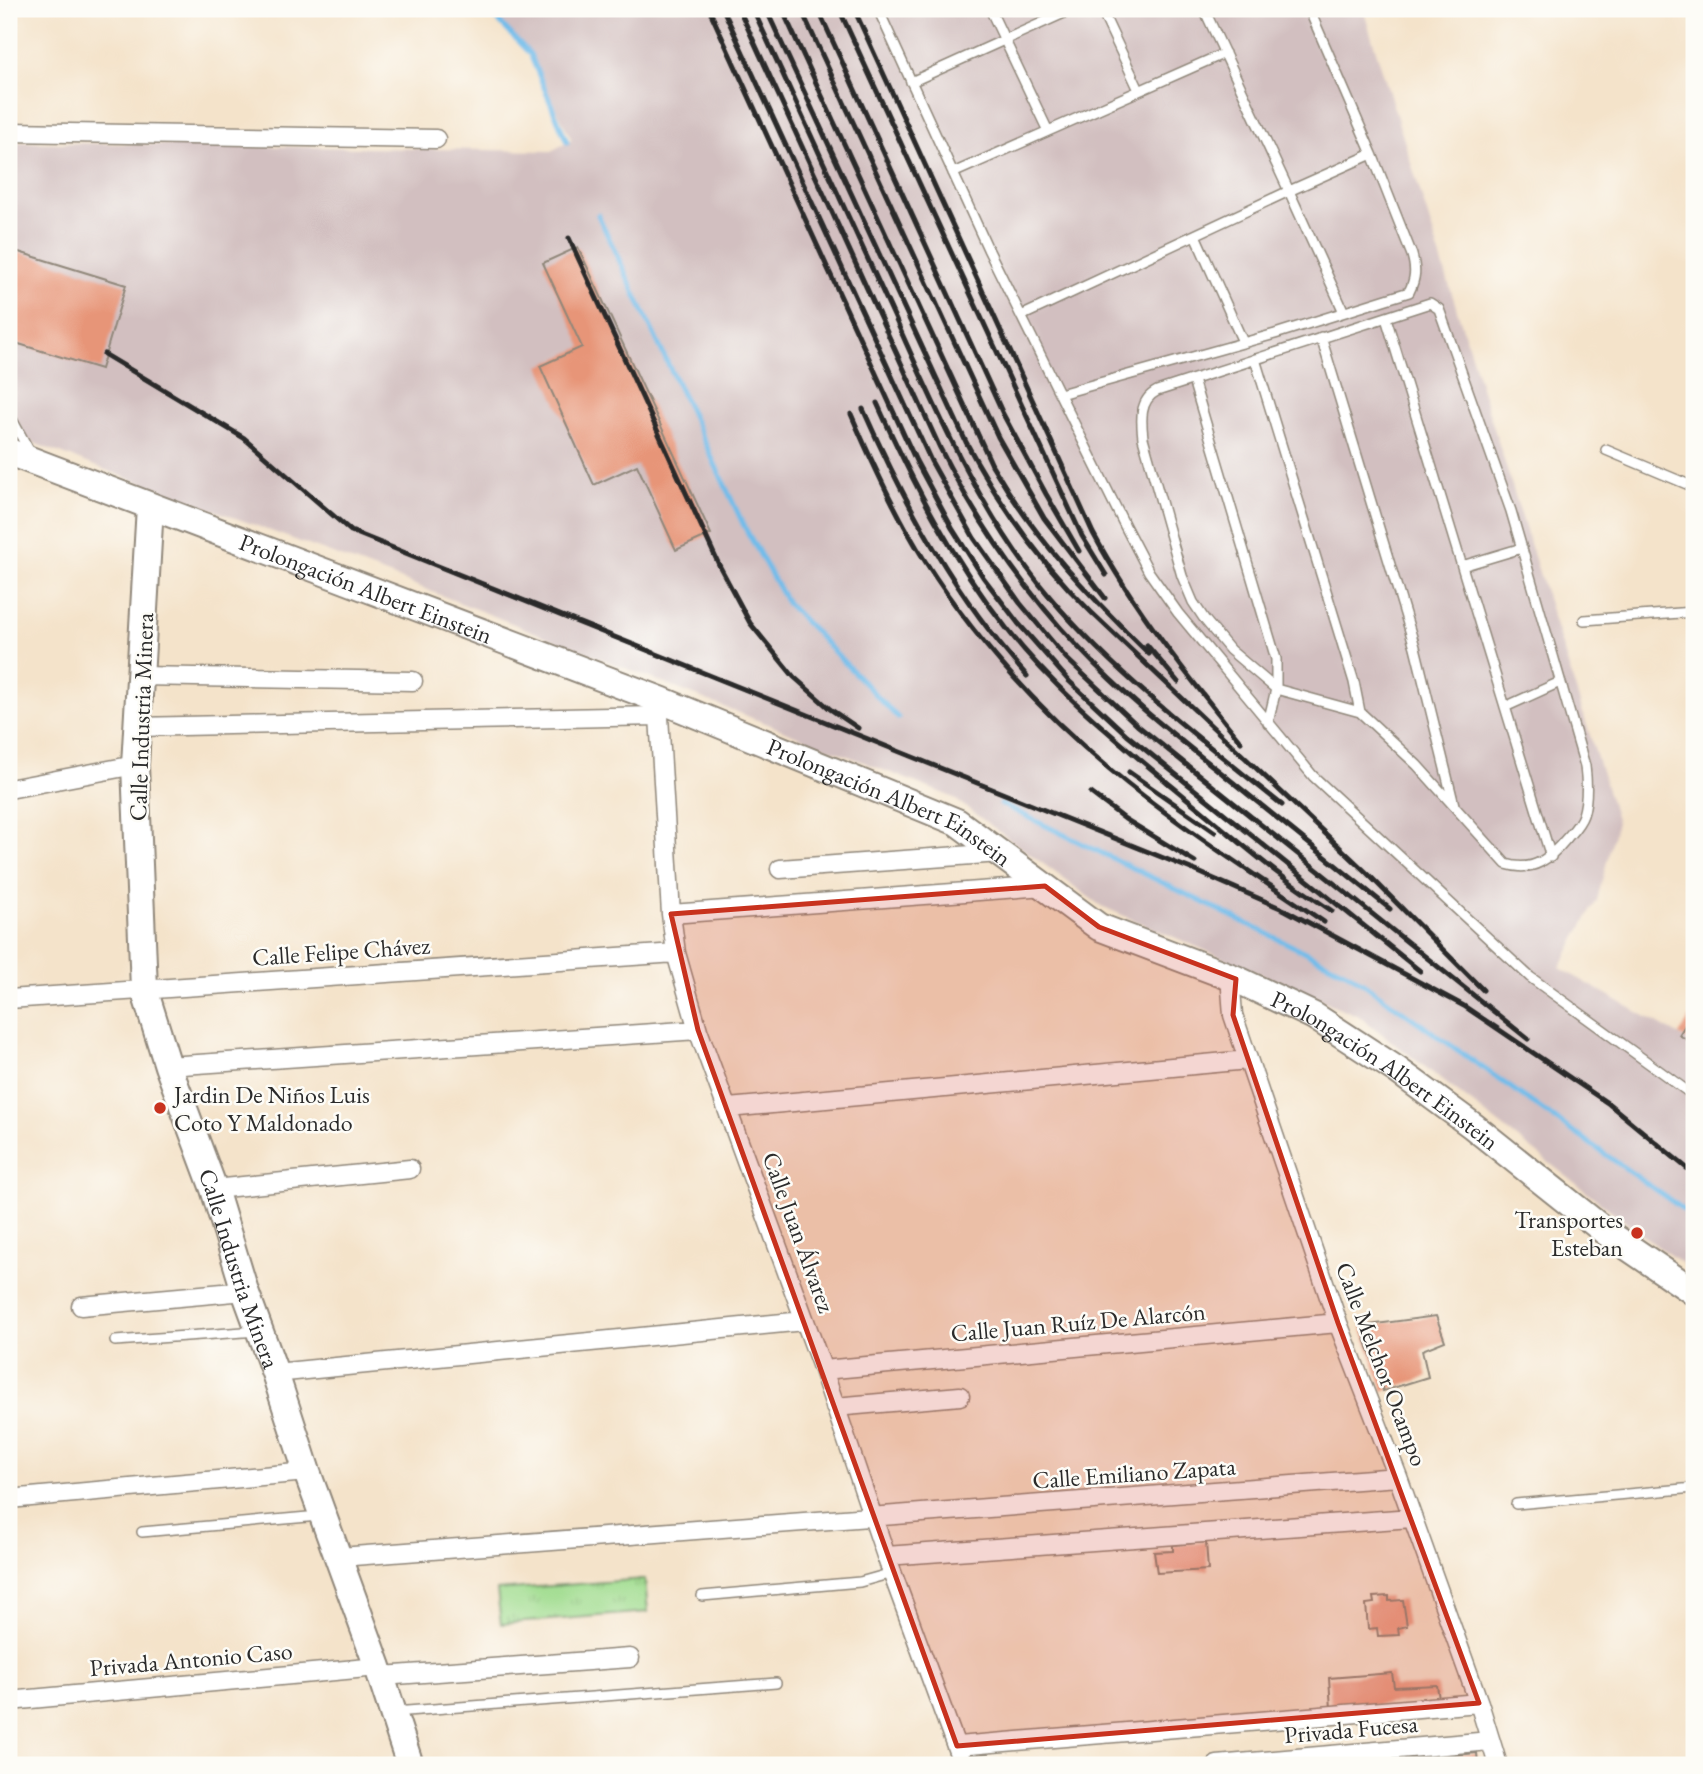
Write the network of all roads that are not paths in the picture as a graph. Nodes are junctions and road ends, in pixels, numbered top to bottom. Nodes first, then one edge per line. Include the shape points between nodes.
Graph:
1 (878, 9) edge
2 (990, 9) edge
3 (1073, 9) edge
4 (1101, 9) edge
5 (1204, 9) edge
6 (1308, 9) edge
7 (1060, 11) edge
8 (1004, 40) junction
9 (1225, 53) junction
10 (911, 82) junction
11 (1139, 90) junction
12 (1048, 131) junction
13 (9, 132) edge
14 (436, 139) dead end
15 (1372, 155) junction
16 (953, 173) junction
17 (1289, 191) junction
18 (1195, 235) junction
19 (1344, 312) junction
20 (1021, 316) junction
21 (1386, 318) junction
22 (1321, 337) junction
23 (1243, 342) junction
24 (1255, 359) junction
25 (1193, 380) junction
26 (1060, 394) junction
27 (9, 414) edge
28 (1606, 450) dead end
29 (9, 452) edge
30 (35, 462) junction
31 (1694, 487) edge
32 (150, 506) junction
33 (1522, 548) junction
34 (1462, 566) junction
35 (1694, 612) edge
36 (1584, 620) dead end
37 (140, 676) junction
38 (413, 681) dead end
39 (1560, 682) junction
40 (1276, 690) junction
41 (1505, 707) junction
42 (661, 708) junction
43 (1360, 712) junction
44 (1268, 723) junction
45 (136, 727) junction
46 (135, 765) junction
47 (9, 789) edge
48 (1455, 807) junction
49 (1001, 853) junction
50 (1550, 857) junction
51 (780, 869) dead end
52 (1045, 886) junction
53 (671, 914) junction
54 (676, 953) junction
55 (1236, 979) junction
56 (144, 989) junction
57 (9, 999) edge
58 (698, 1030) junction
59 (1248, 1060) junction
60 (168, 1066) junction
61 (1694, 1096) edge
62 (729, 1108) junction
63 (410, 1169) dead end
64 (214, 1189) junction
65 (245, 1292) junction
66 (1694, 1292) edge
67 (81, 1306) dead end
68 (804, 1321) junction
69 (1338, 1323) junction
70 (259, 1331) junction
71 (115, 1342) dead end
72 (823, 1370) junction
73 (275, 1373) junction
74 (960, 1396) dead end
75 (835, 1407) junction
76 (307, 1472) junction
77 (1398, 1477) junction
78 (1694, 1488) edge
79 (9, 1499) edge
80 (1516, 1504) dead end
81 (324, 1516) junction
82 (874, 1518) junction
83 (1412, 1518) junction
84 (142, 1532) dead end
85 (340, 1557) junction
86 (889, 1565) junction
87 (702, 1596) dead end
88 (630, 1658) dead end
89 (380, 1672) junction
90 (776, 1683) dead end
91 (9, 1701) edge
92 (1479, 1703) junction
93 (393, 1712) junction
94 (1490, 1741) junction
95 (957, 1746) junction
96 (410, 1765) edge
97 (963, 1765) edge
98 (1217, 1765) edge
99 (1498, 1765) edge

1 - 10 lane
2 - 8 lane
3 - 7 lane
4 - 11 lane
5 - 9 lane
6 - 15 lane
7 - 8 lane
8 - 10 lane
8 - 12 lane
9 - 11 lane
9 - 17 lane
10 - 16 lane
11 - 12 lane
12 - 16 lane
13 - 14 street
15 - 17 lane
15 - 19 lane via 1412,255 1415,280 1409,292
16 - 20 lane
17 - 18 lane
17 - 19 lane
18 - 20 lane
18 - 23 lane
19 - 23 lane
20 - 26 lane
21 - 22 lane
21 - 33 lane via 1430,303 1439,309
21 - 34 lane
22 - 24 lane
22 - 48 lane via 1415,647
23 - 26 lane
24 - 25 lane
24 - 43 lane
25 - 40 lane via 1274,650
25 - 40 lane via 1148,397 1141,415 1143,438 1193,602 1230,650
26 - 44 lane via 1149,572
27 - 30 lane
28 - 31 lane
29 - 30 main road, Prolongación Albert Einstein
30 - 32 main road, Prolongación Albert Einstein
32 - 37 main road, Calle Industria Minera
32 - 42 main road, Prolongación Albert Einstein
33 - 34 lane
33 - 39 lane
34 - 41 lane
35 - 36 lane
37 - 38 street
37 - 45 main road, Calle Industria Minera
39 - 41 lane
39 - 50 lane via 1585,766 1586,804 1582,820
40 - 43 lane
40 - 44 lane
41 - 50 lane
42 - 45 street
42 - 49 main road, Prolongación Albert Einstein via 957,821
42 - 53 street, Calle Juan Álvarez
43 - 48 lane
44 - 61 lane via 1312,776 1530,977
45 - 46 main road, Calle Industria Minera
46 - 47 street
46 - 56 main road, Calle Industria Minera
48 - 50 lane via 1506,864 1529,867
49 - 51 street
49 - 52 main road, Prolongación Albert Einstein
52 - 53 street
52 - 55 main road, Prolongación Albert Einstein via 1099,927
53 - 54 street, Calle Juan Álvarez
54 - 56 street, Calle Felipe Chávez
54 - 58 street, Calle Juan Álvarez
55 - 59 street, Calle Melchor Ocampo via 1231,1005
55 - 66 main road, Prolongación Albert Einstein via 1314,1016 1397,1070 1606,1233
56 - 57 street, Calle Felipe Chávez
56 - 60 main road, Calle Industria Minera
58 - 60 street
58 - 62 street, Calle Juan Álvarez
59 - 62 street
59 - 69 street, Calle Melchor Ocampo
60 - 64 main road, Calle Industria Minera
62 - 68 street, Calle Juan Álvarez
63 - 64 street
64 - 65 main road, Calle Industria Minera
65 - 67 street
65 - 70 main road, Calle Industria Minera
68 - 72 street, Calle Juan Álvarez
68 - 73 street
69 - 72 street, Calle Juan Ruíz De Alarcón
69 - 77 street, Calle Melchor Ocampo
70 - 71 lane
70 - 73 main road, Calle Industria Minera
72 - 75 street, Calle Juan Álvarez
73 - 76 main road, Calle Industria Minera
74 - 75 street
75 - 82 street, Calle Juan Álvarez
76 - 79 street
76 - 81 main road, Calle Industria Minera
77 - 82 street, Calle Emiliano Zapata
77 - 83 street, Calle Melchor Ocampo
78 - 80 lane
81 - 84 lane
81 - 85 main road, Calle Industria Minera
82 - 85 street, Calle Emiliano Zapata
82 - 86 street, Calle Juan Álvarez
83 - 86 street
83 - 92 street, Calle Melchor Ocampo
85 - 89 main road, Calle Industria Minera
86 - 87 lane via 860,1582
86 - 95 street, Calle Juan Álvarez
88 - 89 street, Privada Antonio Caso
89 - 91 street, Privada Antonio Caso
89 - 93 main road, Calle Industria Minera
90 - 93 lane
92 - 94 street, Calle Melchor Ocampo
92 - 95 street
93 - 96 main road, Calle Industria Minera
94 - 98 street, Privada Fucesa
94 - 99 street, Calle Melchor Ocampo
95 - 97 street, Calle Juan Álvarez

